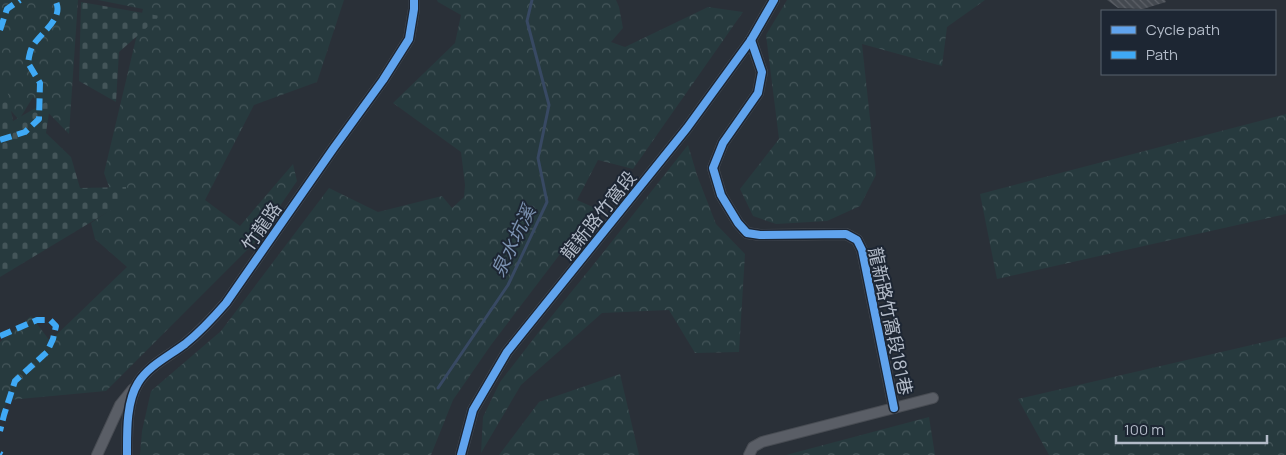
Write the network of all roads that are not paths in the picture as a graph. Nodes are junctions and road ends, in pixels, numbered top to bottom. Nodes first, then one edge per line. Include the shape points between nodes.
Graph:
1 (414, 0) edge
2 (774, 0) edge
3 (751, 40) junction
4 (137, 384) junction
5 (933, 398) dead end
6 (894, 408) junction
7 (98, 455) edge
8 (128, 455) edge
9 (461, 455) edge
10 (749, 455) edge

1 - 4 street, 竹龍路 via 408,39 383,80 226,303 186,343 147,371
2 - 3 street, 龍新路竹窩段
3 - 6 street, 龍新路竹窩段181巷 via 762,72 758,93 724,143 713,168 721,195 747,233 846,234 857,240 862,250
3 - 9 street, 龍新路竹窩段 via 687,128 507,352 473,410
4 - 7 street via 120,405
4 - 8 street, 竹龍路 via 129,410
5 - 6 street
6 - 10 street via 762,442 753,447

